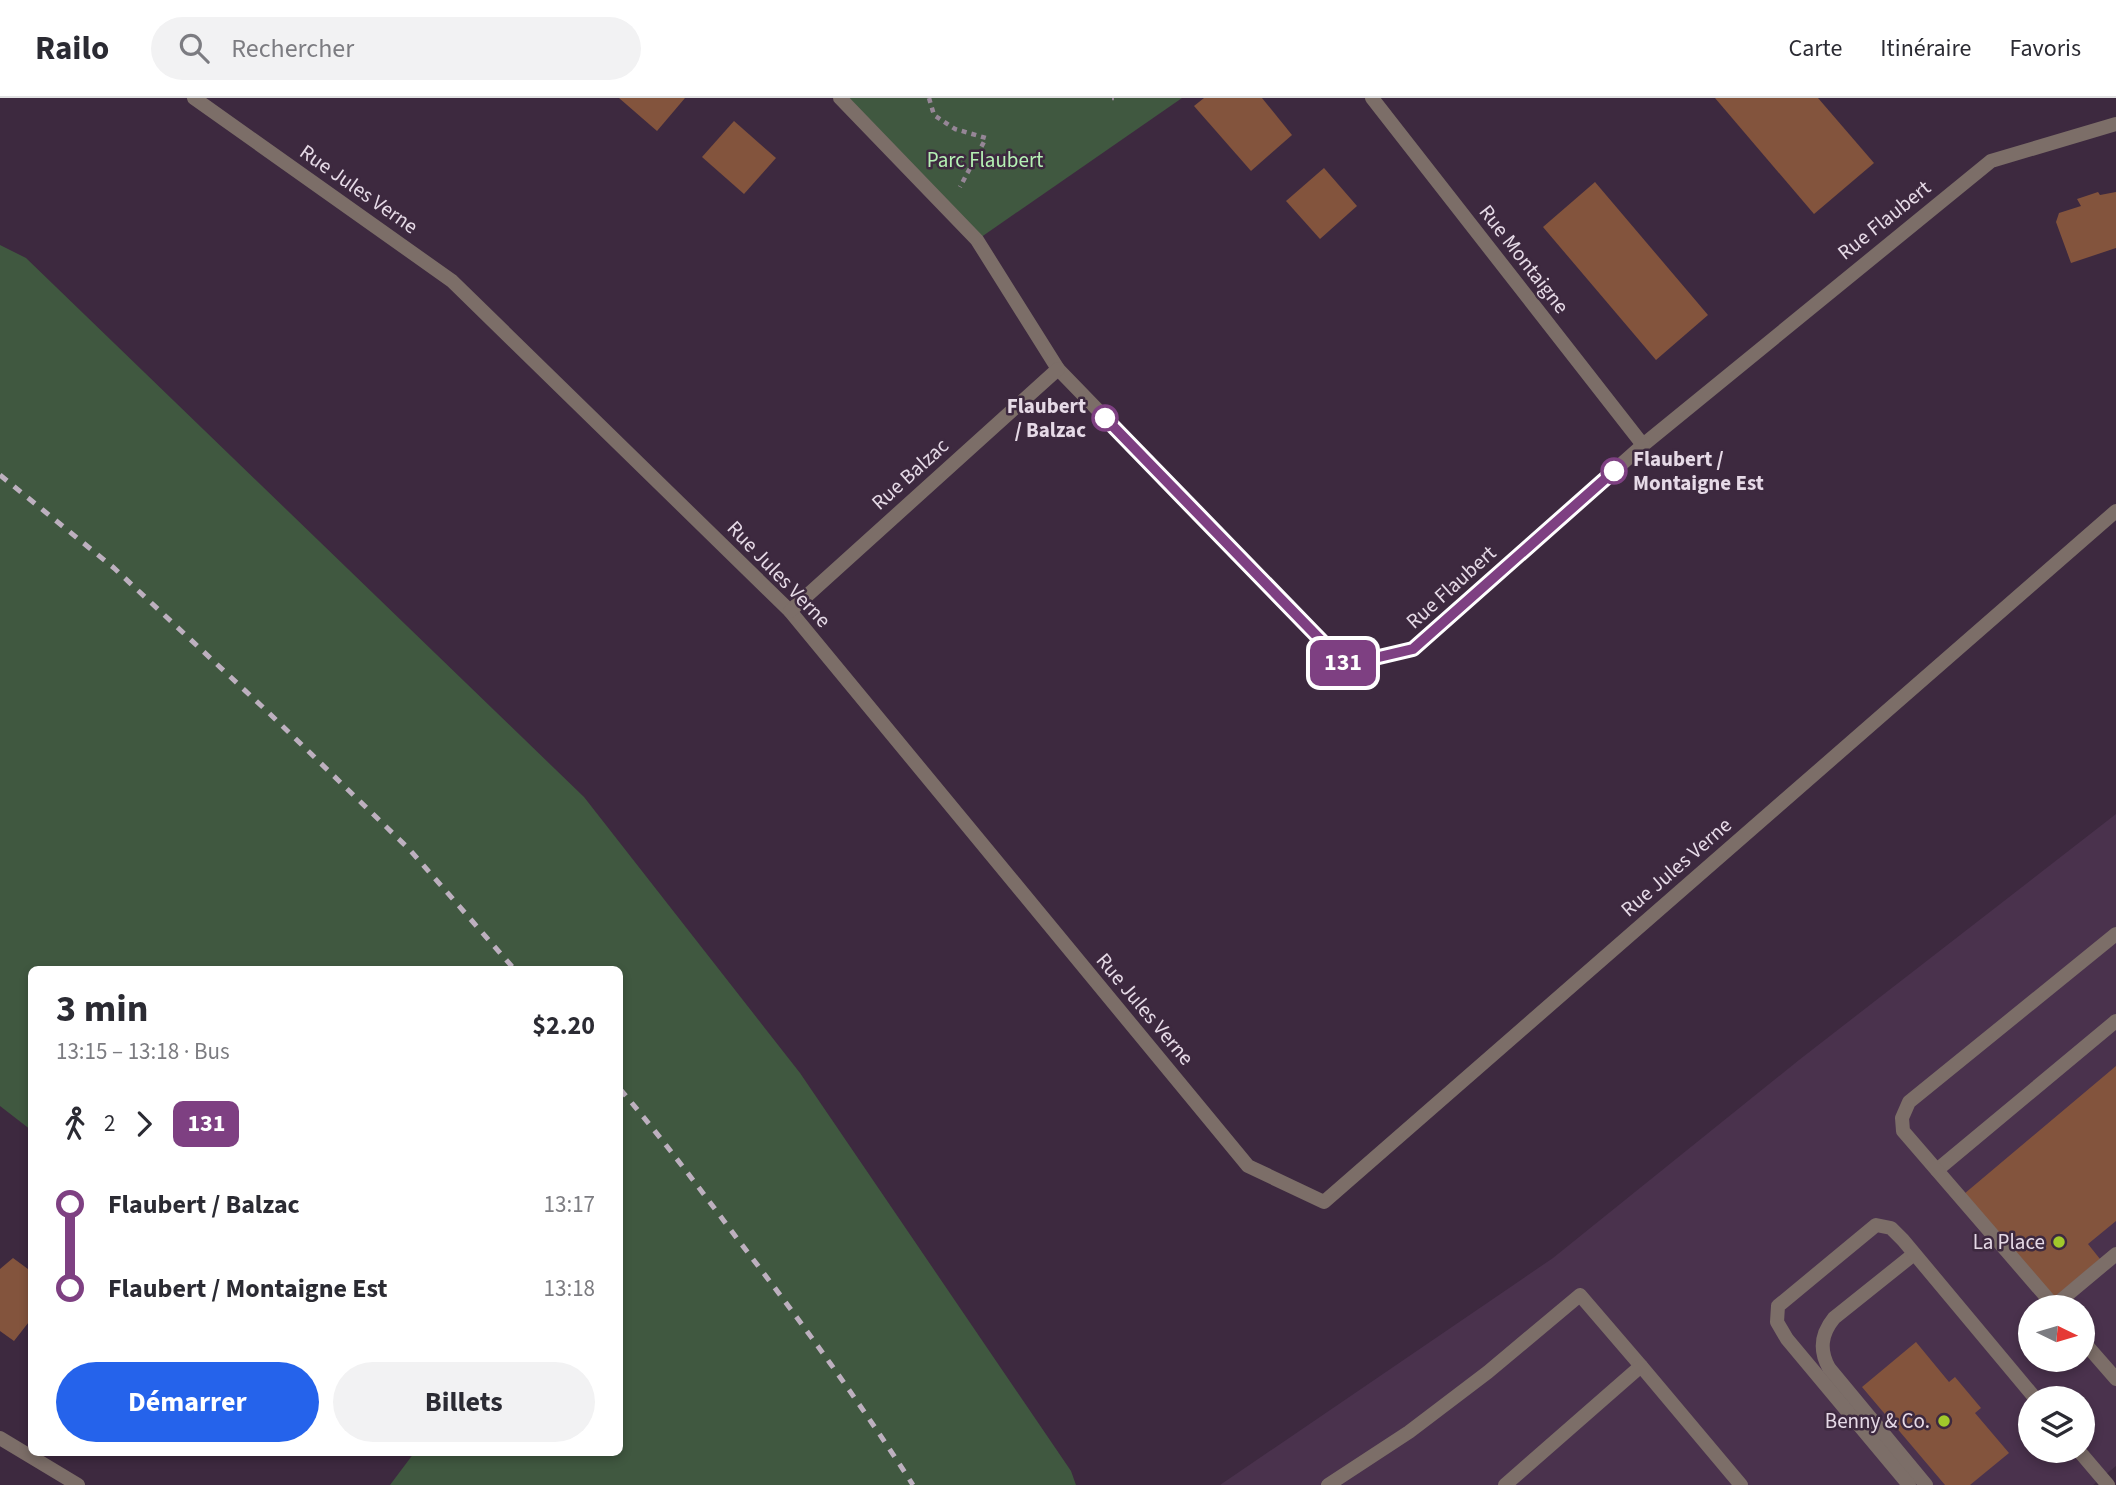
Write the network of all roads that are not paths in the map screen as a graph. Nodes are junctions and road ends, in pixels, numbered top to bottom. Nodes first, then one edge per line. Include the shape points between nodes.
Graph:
1 (194, 98) edge
2 (840, 98) edge
3 (1372, 98) edge
4 (2116, 124) edge
5 (1058, 369) junction
6 (1643, 445) junction
7 (2116, 511) edge
8 (790, 611) junction
9 (2116, 934) edge
10 (2116, 1020) edge
11 (1937, 1170) junction
12 (1914, 1254) junction
13 (2116, 1254) edge
14 (2044, 1295) edge
15 (2068, 1295) edge
16 (2095, 1352) edge
17 (1641, 1366) junction
18 (2113, 1369) edge
19 (2025, 1386) edge
20 (0, 1438) edge
21 (28, 1455) edge
22 (30, 1456) edge
23 (2089, 1463) edge
24 (78, 1485) edge
25 (1328, 1485) edge
26 (1505, 1485) edge
27 (1741, 1485) edge
28 (1909, 1485) edge
29 (1926, 1485) edge
30 (2108, 1485) edge

1 - 8 street, Rue Jules Verne via 452,281
2 - 5 street, Rue Flaubert via 977,240
3 - 6 street, Rue Montaigne
4 - 6 street, Rue Flaubert via 1991,161
5 - 6 street, Rue Flaubert via 1345,665 1413,649
5 - 8 street, Rue Balzac
7 - 8 street, Rue Jules Verne via 1324,1202 1248,1166
9 - 11 street via 1909,1102 1902,1118 1903,1131
10 - 11 street
11 - 14 street
12 - 19 street
12 - 28 street via 1891,1228 1876,1225 1778,1306 1777,1322
12 - 29 street via 1834,1318 1827,1326 1822,1349 1829,1368
13 - 15 street
16 - 18 street
17 - 25 street via 1580,1295 1409,1432
17 - 26 street
17 - 27 street
20 - 21 street
22 - 24 street
23 - 30 street

